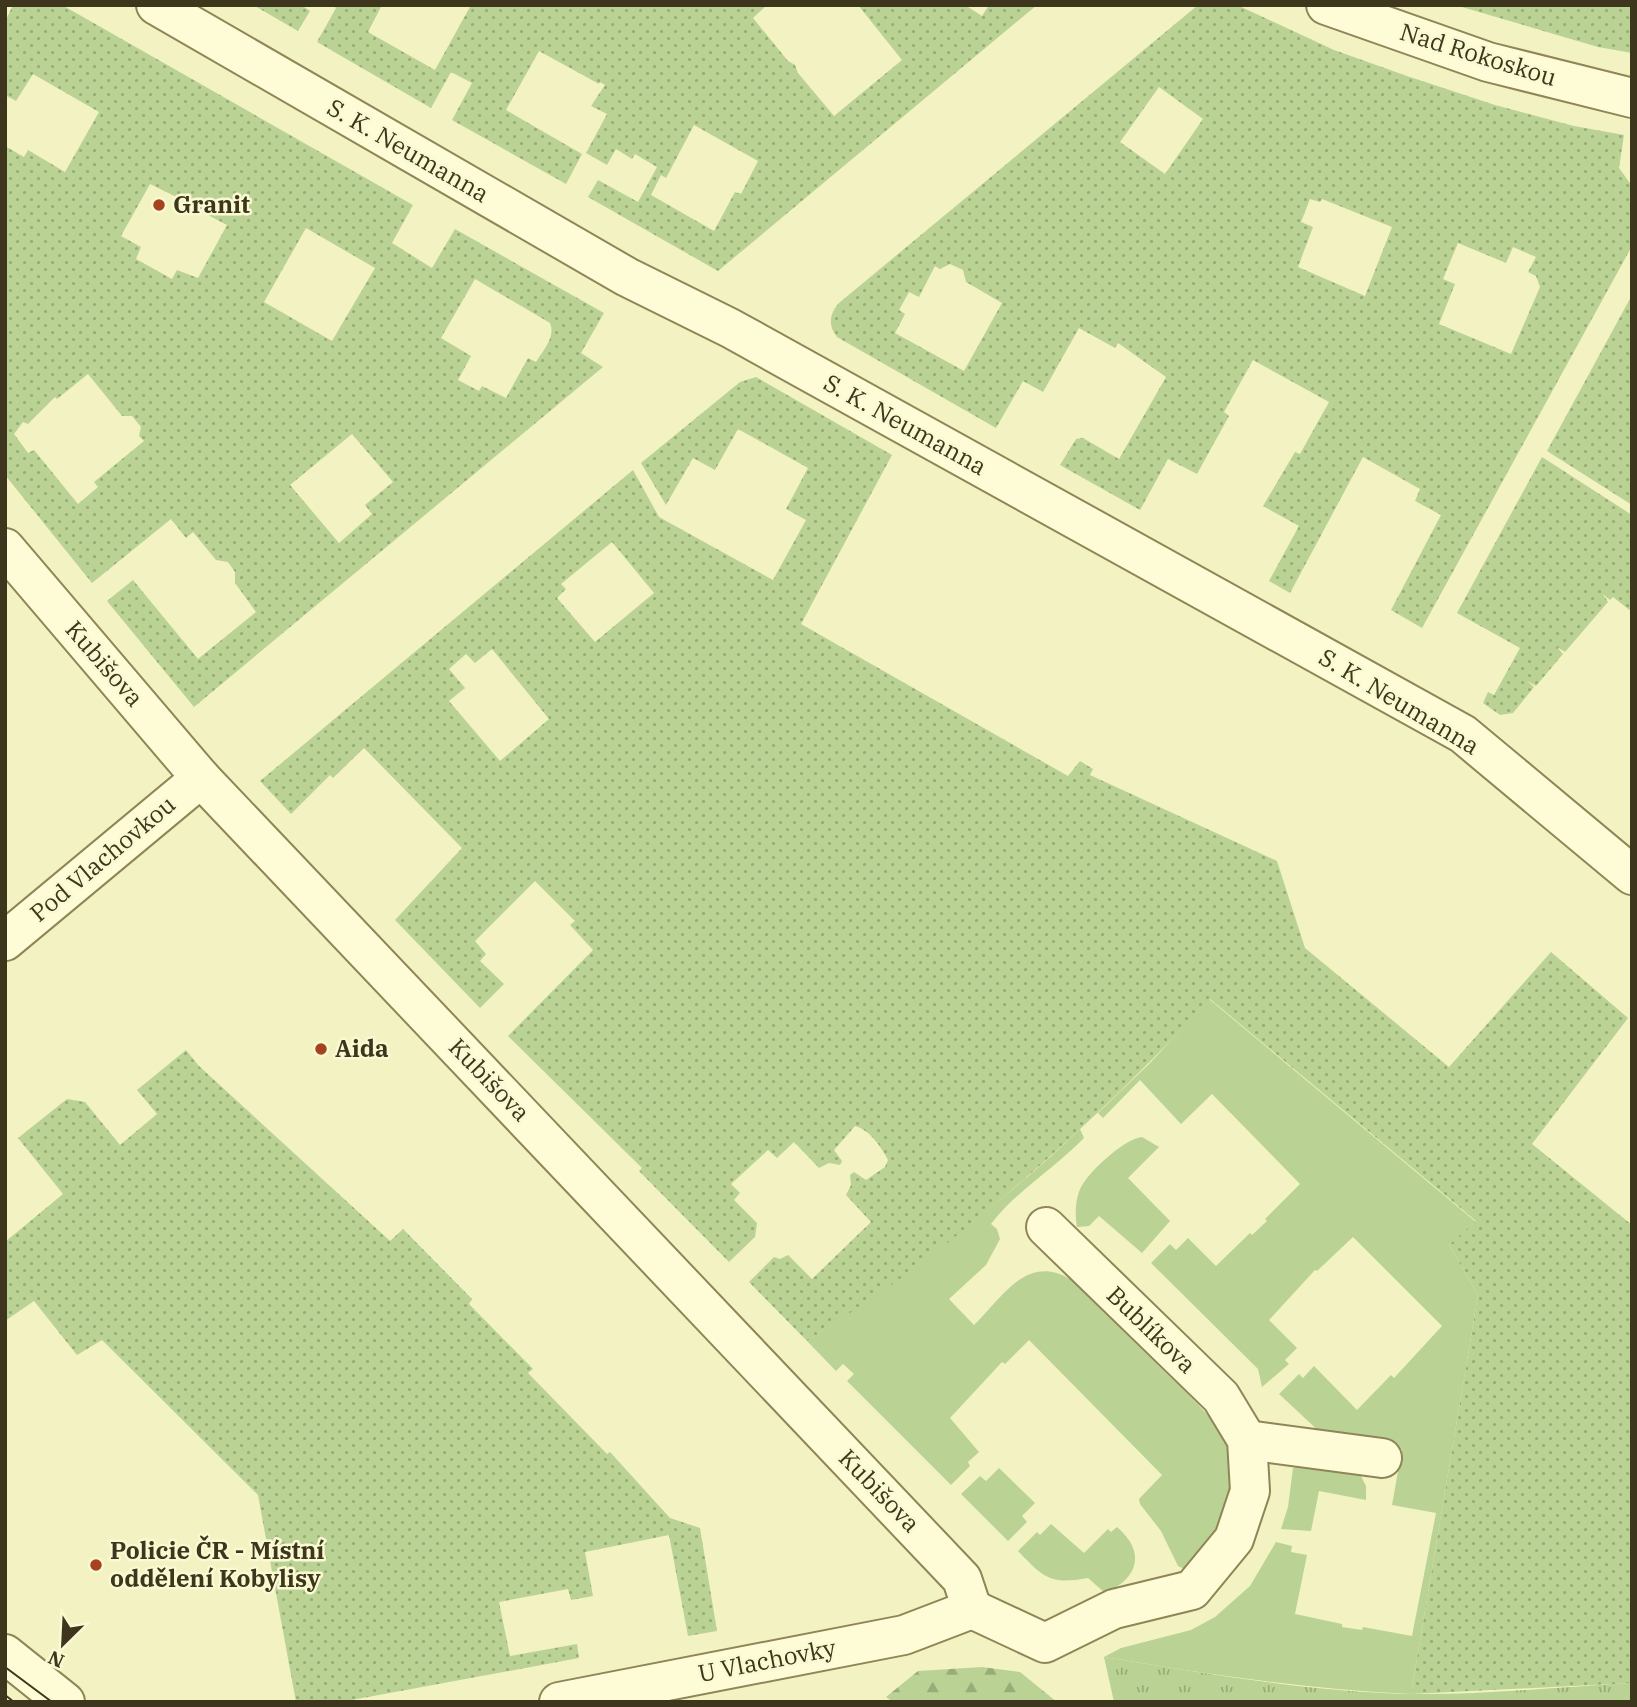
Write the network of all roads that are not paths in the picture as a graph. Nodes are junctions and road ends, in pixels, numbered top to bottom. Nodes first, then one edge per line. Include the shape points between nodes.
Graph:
1 (156, 5) edge
2 (1326, 5) edge
3 (1632, 97) edge
4 (5, 548) edge
5 (201, 778) junction
6 (1632, 875) edge
7 (5, 941) edge
8 (1046, 1227) dead end
9 (1247, 1440) junction
10 (1382, 1458) dead end
11 (972, 1609) junction
12 (5, 1654) edge
13 (65, 1702) edge
14 (559, 1702) edge

1 - 6 street, S. K. Neumanna via 627,277 730,328 1463,734
2 - 3 street, Nad Rokoskou via 1488,62
4 - 5 street, Kubišova
5 - 7 street, Pod Vlachovkou
5 - 11 street, Kubišova via 962,1579
8 - 9 street, Bublíkova via 1221,1397
9 - 10 street
9 - 11 street, Bublíkova via 1251,1491 1234,1539 1192,1590 1114,1609 1045,1643
11 - 14 street, U Vlachovky via 904,1635
12 - 13 street

